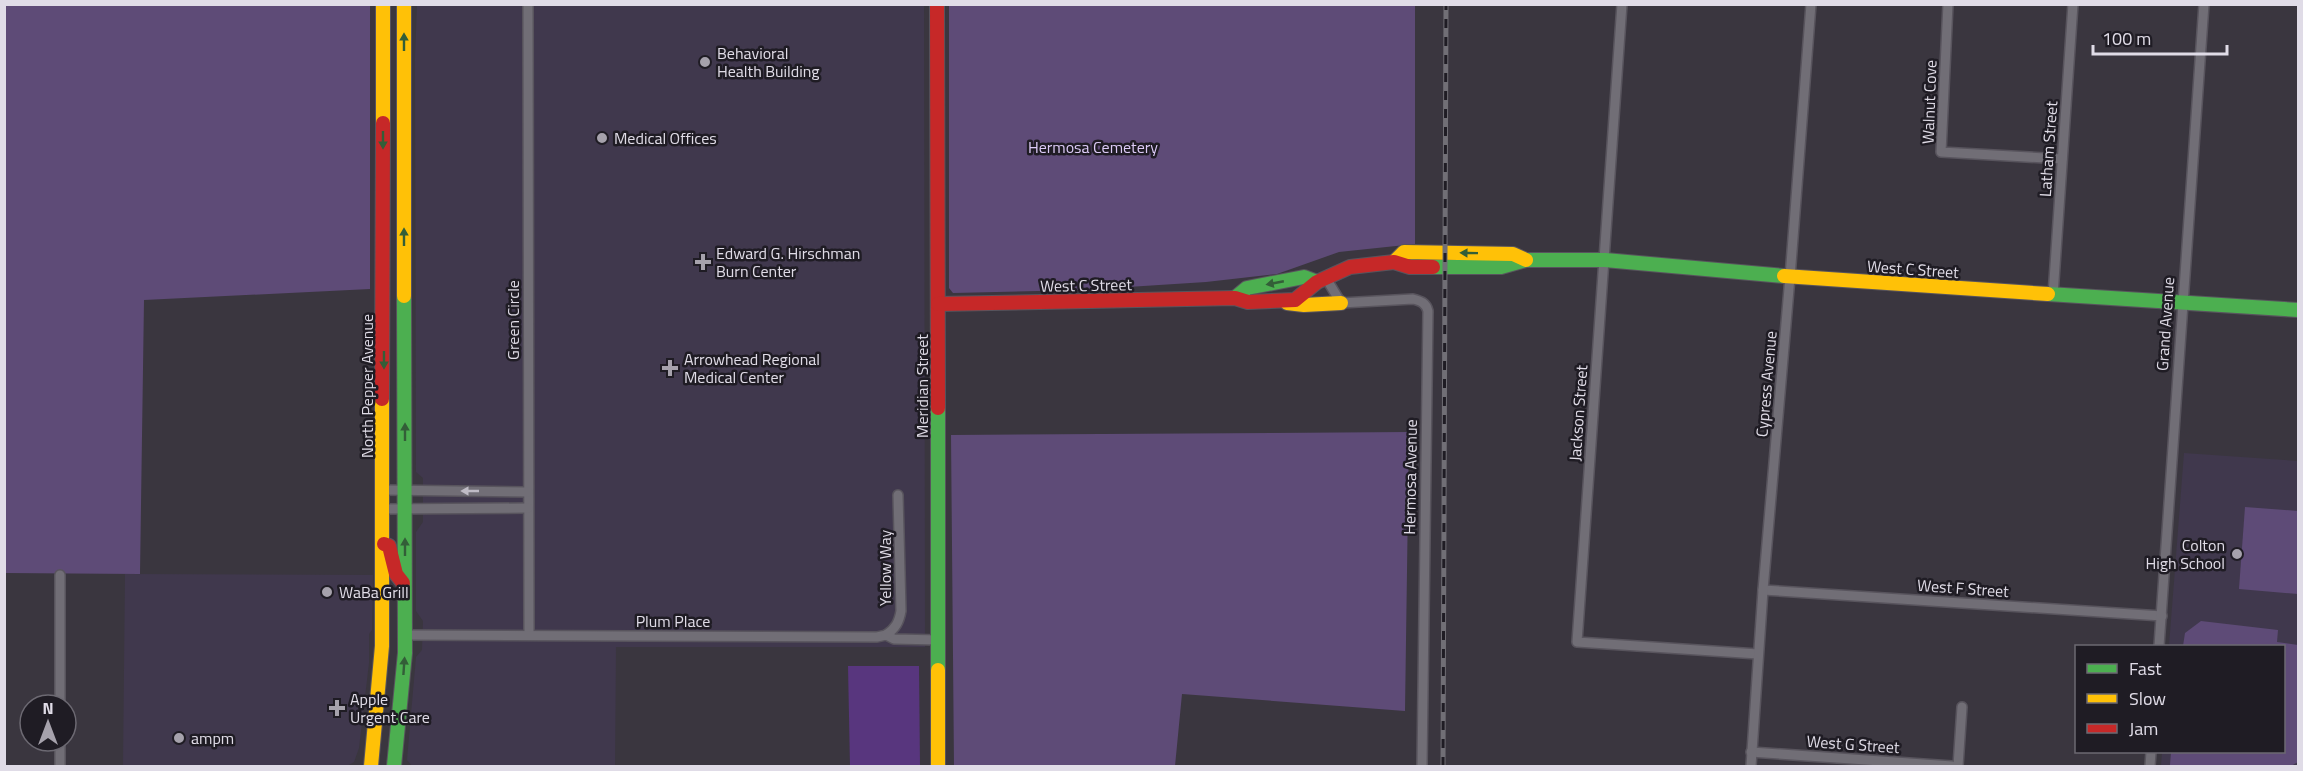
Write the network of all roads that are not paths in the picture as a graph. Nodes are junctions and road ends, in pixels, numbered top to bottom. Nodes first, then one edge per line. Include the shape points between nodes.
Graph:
1 (383, 4) edge
2 (404, 4) edge
3 (528, 4) edge
4 (937, 4) edge
5 (1622, 4) edge
6 (1811, 4) edge
7 (1948, 4) edge
8 (2073, 4) edge
9 (2204, 4) edge
10 (2062, 159) junction
11 (1605, 260) junction
12 (1790, 278) junction
13 (1321, 280) junction
14 (2053, 295) junction
15 (1235, 298) junction
16 (1282, 302) junction
17 (2182, 302) junction
18 (1341, 303) junction
19 (938, 304) junction
20 (2298, 310) edge
21 (384, 490) junction
22 (405, 490) junction
23 (528, 492) junction
24 (898, 495) dead end
25 (528, 508) junction
26 (384, 509) junction
27 (405, 509) junction
28 (384, 544) junction
29 (60, 574) dead end
30 (404, 585) junction
31 (1763, 590) junction
32 (2162, 616) junction
33 (529, 635) junction
34 (886, 635) junction
35 (405, 636) junction
36 (939, 640) junction
37 (2159, 645) edge
38 (1758, 654) junction
39 (60, 693) edge
40 (1962, 707) dead end
41 (1751, 752) junction
42 (371, 766) edge
43 (394, 766) edge
44 (938, 766) edge
45 (1422, 766) edge
46 (1751, 766) edge
47 (1952, 766) edge
48 (1958, 766) edge

1 -> 21 street, North Pepper Avenue
22 -> 2 street
3 - 23 street, Green Circle
4 - 19 street, Meridian Street
5 - 11 street, Jackson Street
6 - 12 street, Cypress Avenue
7 - 10 street, Walnut Cove via 1941,152
8 - 10 street, Latham Street
9 - 17 street, Grand Avenue
10 - 14 street, Latham Street
11 - 12 street, West C Street
11 - 13 street, West C Street via 1526,260 1501,267 1410,267 1394,262 1350,267
11 - 38 street, Jackson Street via 1577,642
12 - 14 street, West C Street
12 - 31 street, Cypress Avenue
13 -> 15 street, West C Street via 1304,278 1247,288
13 - 16 street, West C Street via 1295,300
13 - 18 street
14 - 17 street, West C Street
15 - 16 street, West C Street
15 - 19 street, West C Street
16 - 18 street
17 - 20 street, West C Street
17 - 32 street, Grand Avenue
18 - 45 street, Hermosa Avenue via 1413,299 1428,311
19 - 36 street, Meridian Street
21 - 22 street
21 - 26 street, North Pepper Avenue
23 -> 22 street
22 - 27 street
23 - 25 street, Green Circle
24 - 34 street, Yellow Way via 901,610 894,630
25 - 27 street
25 - 33 street, Green Circle
26 - 27 street
26 - 28 street, North Pepper Avenue
30 -> 27 street
28 - 30 street via 389,546 396,574
28 - 42 street, North Pepper Avenue via 382,646
29 - 39 street
30 - 35 street
31 - 32 street, West F Street
31 - 38 street, Cypress Avenue
32 - 37 street, Grand Avenue
33 - 34 street, Plum Place
33 - 35 street, Plum Place
34 - 36 street, Plum Place via 894,639
43 -> 35 street
36 - 44 street, Meridian Street
38 - 41 street, Cypress Avenue
40 - 48 street
41 - 46 street, Cypress Avenue
41 - 47 street, West G Street

